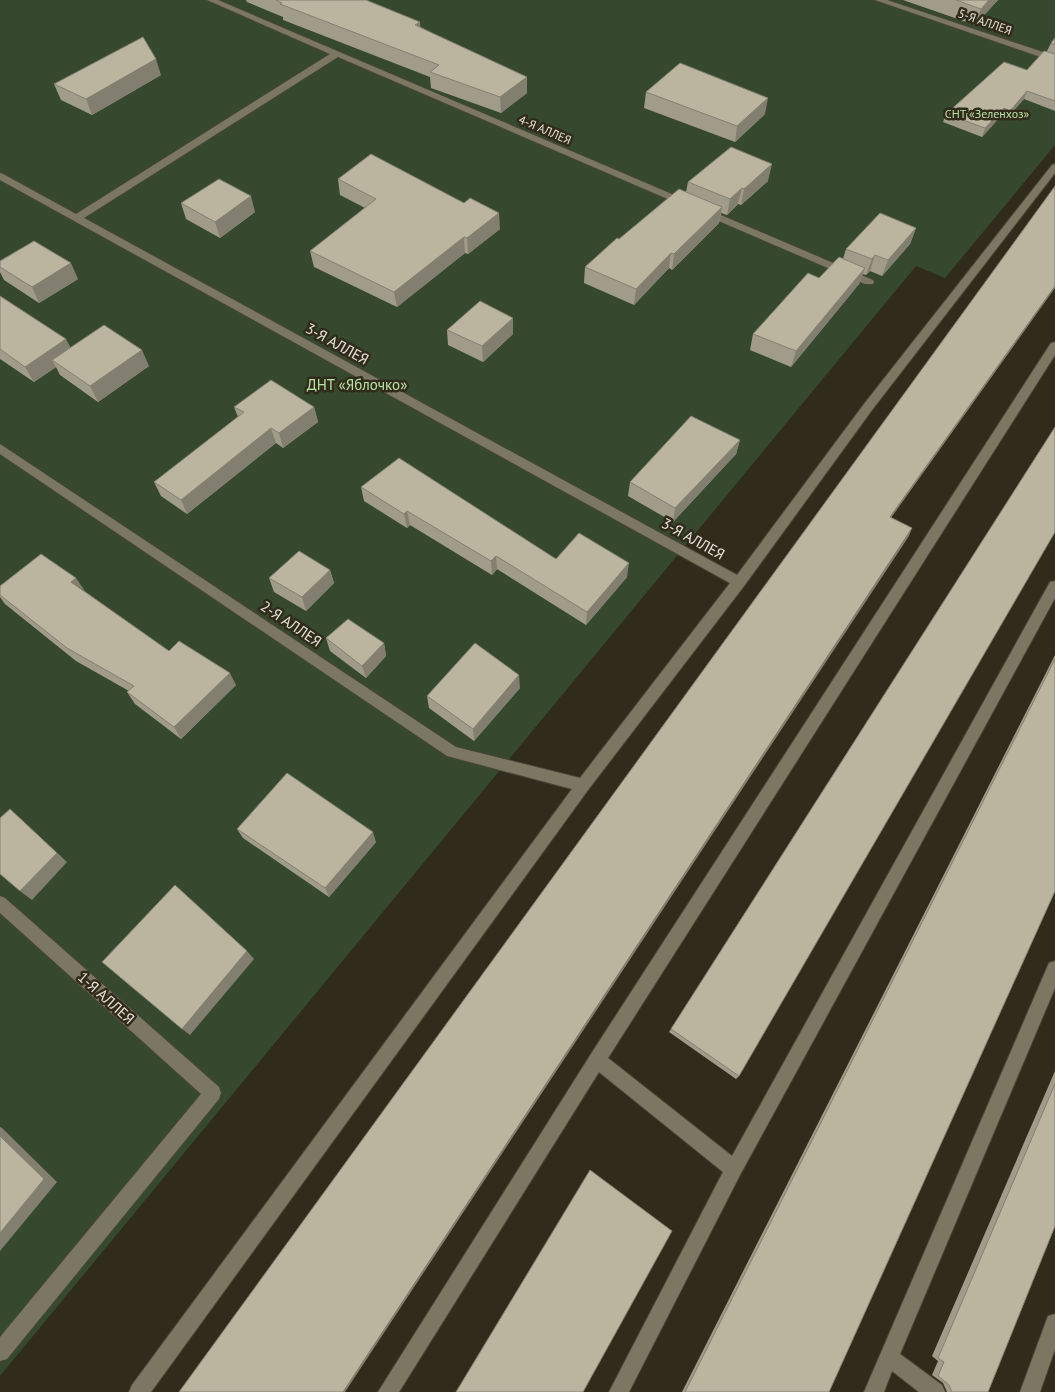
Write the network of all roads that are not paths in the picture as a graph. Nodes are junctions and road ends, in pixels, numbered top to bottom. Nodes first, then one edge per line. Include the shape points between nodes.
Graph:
1 (211, 0) edge
2 (879, 0) edge
3 (337, 54) junction
4 (1055, 59) edge
5 (1055, 167) edge
6 (0, 176) edge
7 (76, 218) junction
8 (869, 282) dead end
9 (1055, 346) edge
10 (0, 448) edge
11 (739, 582) junction
12 (1055, 586) edge
13 (583, 785) junction
14 (0, 903) edge
15 (1055, 968) edge
16 (598, 1060) junction
17 (734, 1170) junction
18 (1055, 1324) edge
19 (0, 1352) edge
20 (889, 1357) junction
21 (139, 1392) edge
22 (388, 1392) edge
23 (619, 1392) edge
24 (874, 1392) edge
25 (935, 1392) edge
26 (1030, 1392) edge

1 - 3 lane, 4-Я АЛЛЕЯ
2 - 4 lane, 5-Я АЛЛЕЯ
3 - 7 lane
3 - 8 lane, 4-Я АЛЛЕЯ
5 - 11 lane via 868,406
6 - 7 lane, 3-Я АЛЛЕЯ
7 - 11 lane, 3-Я АЛЛЕЯ
9 - 16 lane
10 - 13 lane, 2-Я АЛЛЕЯ via 452,752
11 - 13 lane
12 - 17 lane
13 - 21 lane
14 - 19 lane, 1-Я АЛЛЕЯ via 213,1093
15 - 20 lane
16 - 17 lane
16 - 22 lane
17 - 23 lane
18 - 26 lane
20 - 24 lane
20 - 25 lane

